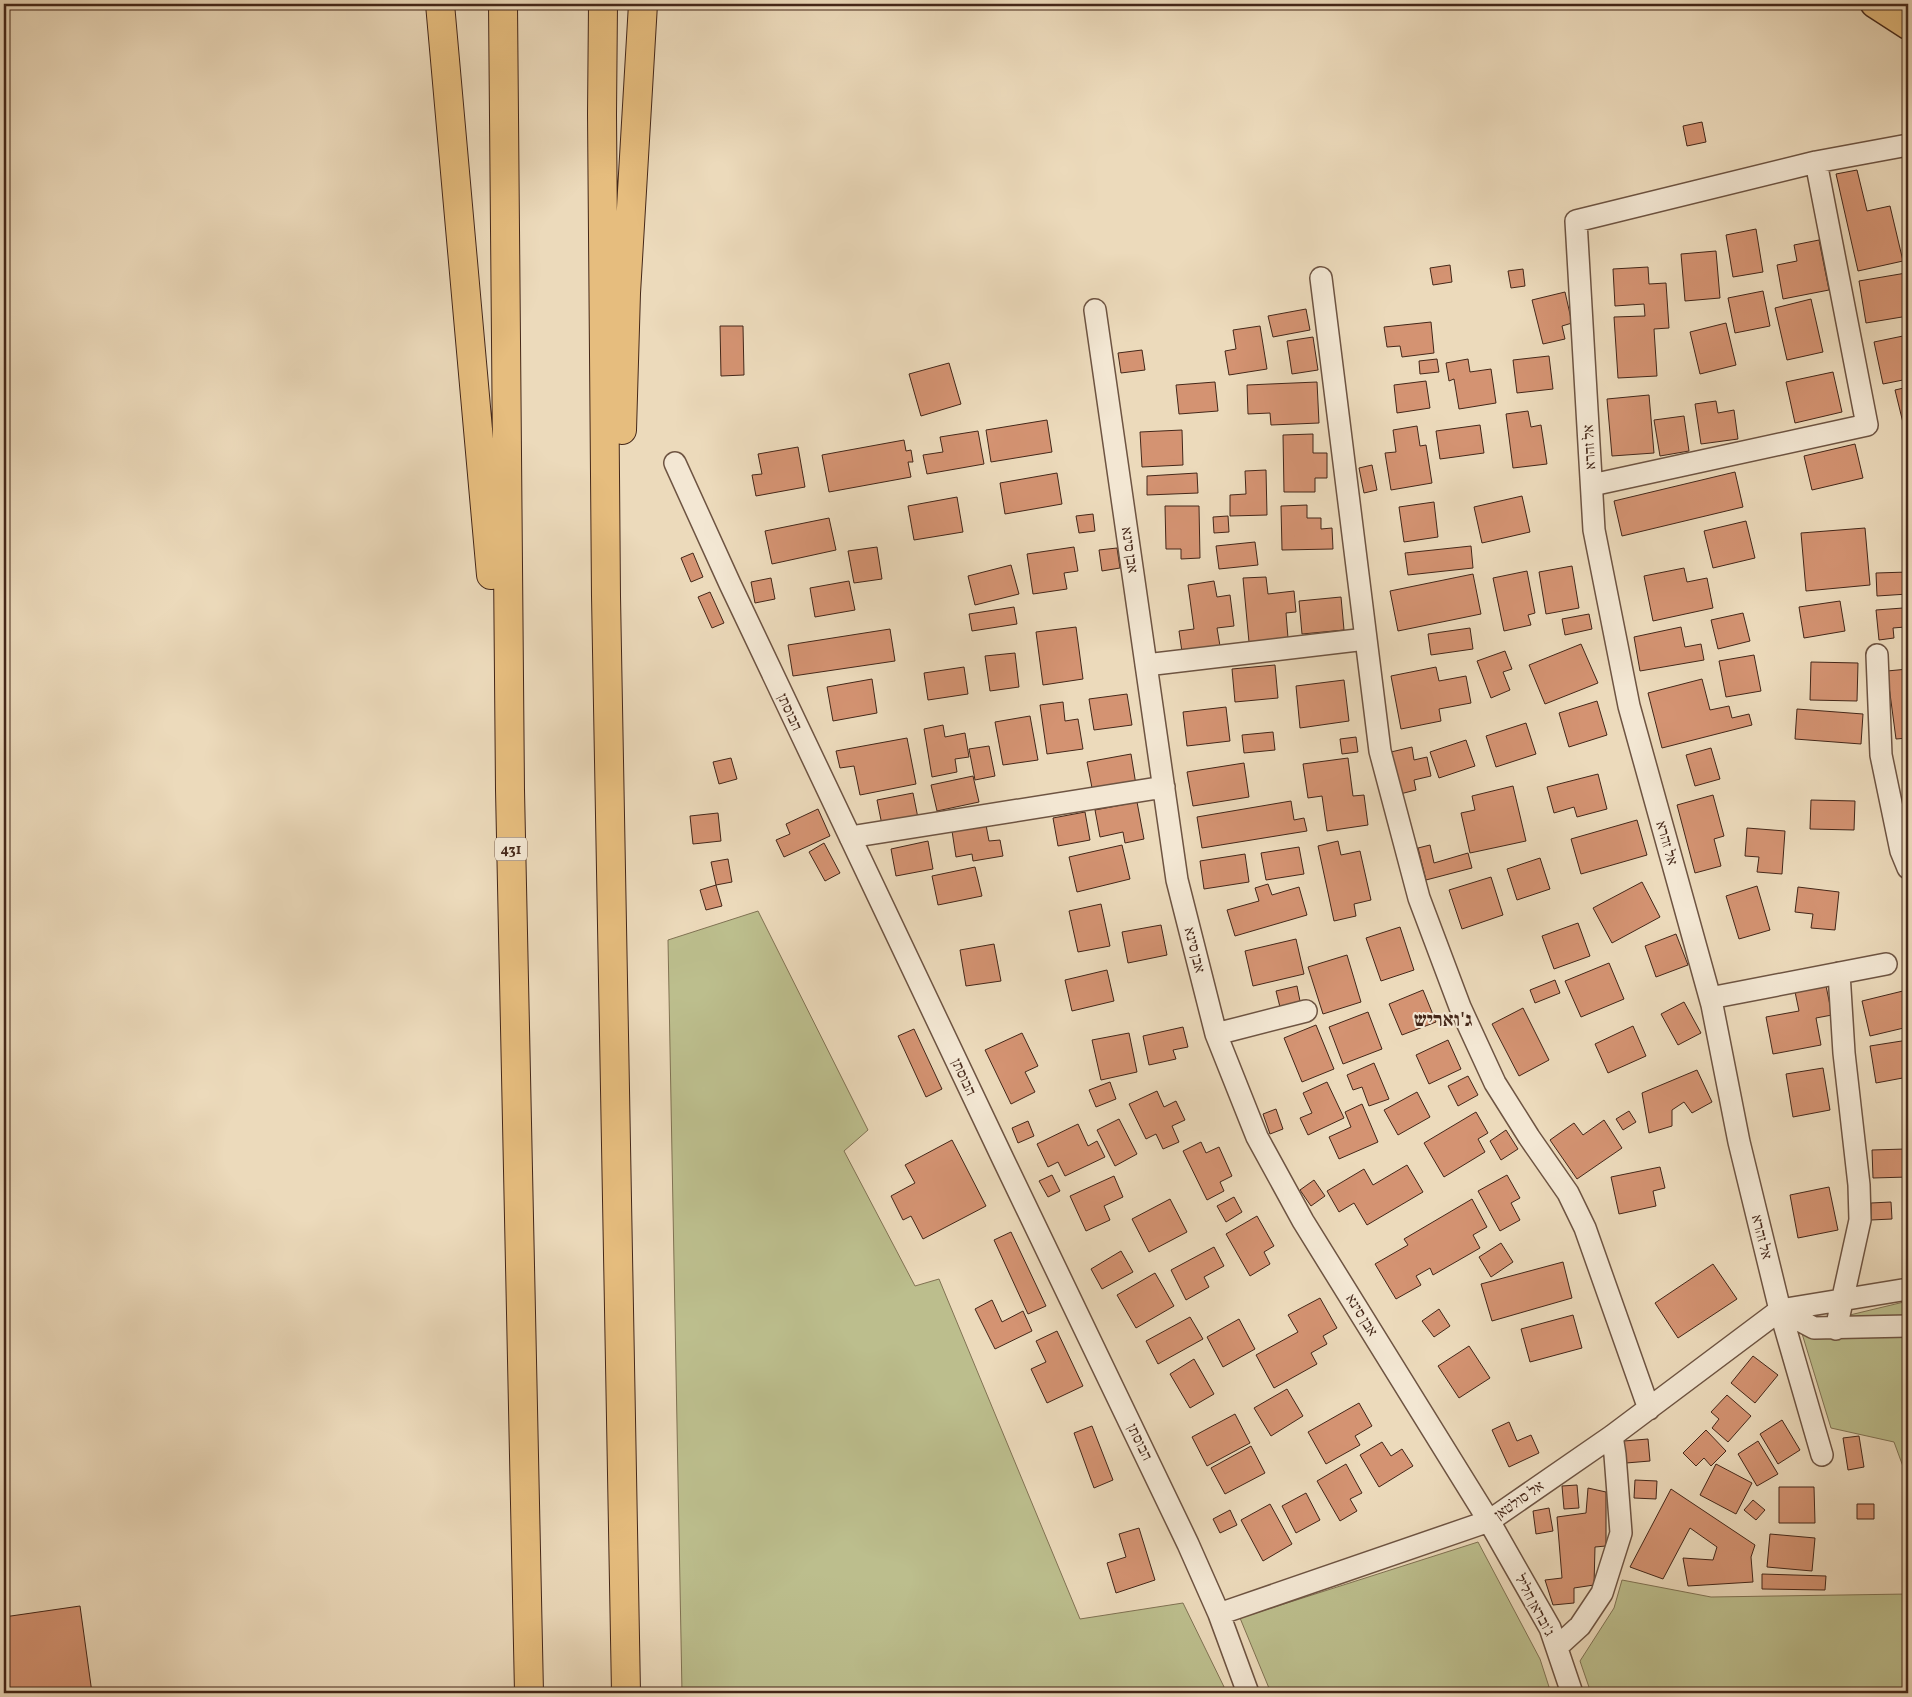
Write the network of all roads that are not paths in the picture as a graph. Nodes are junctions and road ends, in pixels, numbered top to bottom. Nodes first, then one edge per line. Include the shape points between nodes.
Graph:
1 (440, 4) edge
2 (503, 4) edge
3 (603, 4) edge
4 (643, 4) edge
5 (1874, 4) edge
6 (1908, 26) edge
7 (1908, 145) edge
8 (1816, 162) junction
9 (1321, 278) dead end
10 (1095, 310) dead end
11 (675, 463) dead end
12 (1592, 485) junction
13 (1366, 639) junction
14 (1877, 654) dead end
15 (1146, 665) junction
16 (1164, 787) junction
17 (510, 790) junction
18 (850, 837) junction
19 (1908, 868) edge
20 (612, 891) junction
21 (1886, 964) dead end
22 (1839, 973) junction
23 (1710, 998) junction
24 (1306, 1010) dead end
25 (1216, 1034) junction
26 (1908, 1289) edge
27 (1842, 1300) junction
28 (1780, 1310) junction
29 (1908, 1326) edge
30 (1836, 1329) junction
31 (1649, 1408) junction
32 (1612, 1436) junction
33 (1822, 1455) dead end
34 (1489, 1521) junction
35 (1219, 1614) junction
36 (1557, 1647) junction
37 (529, 1693) edge
38 (626, 1693) edge
39 (1248, 1693) edge
40 (1572, 1693) edge

1 - 17 highway
2 - 17 highway, 431
3 - 20 highway via 606,587
4 - 20 highway via 626,293
5 - 6 main road
7 - 8 street
8 - 12 street, אל זהרא via 1576,221
8 - 12 street via 1867,425
9 - 13 street
10 - 15 street, אבן סינא
11 - 18 street, הבוסתן
12 - 23 street, אל זהרא via 1594,530 1629,706
13 - 15 street
13 - 31 street via 1380,751 1419,898 1460,1007 1495,1083 1568,1193 1585,1228
14 - 19 street via 1881,755 1901,851
15 - 16 street, אבן סינא
16 - 18 street
16 - 25 street, אבן סינא via 1177,880
17 - 37 highway, 431
18 - 35 street, הבוסתן
20 - 38 highway
21 - 22 street
22 - 23 street
22 - 27 street via 1860,1220
23 - 28 street, אל זהרא via 1739,1142
24 - 25 street
25 - 34 street, אבן סינא via 1257,1138 1303,1221
26 - 27 street
27 - 28 street
27 - 30 street
28 - 30 street via 1814,1328
28 - 31 street, אל סולטאן
28 - 33 street, אל זהרא
29 - 30 street
31 - 32 street, אל סולטאן
32 - 34 street, אל סולטאן
32 - 36 street via 1621,1533 1602,1593 1580,1626
34 - 35 street, אל סולטאן
34 - 36 street, ג'ובראן חליל via 1550,1628
35 - 39 street, הבוסתן
36 - 40 street, ג'ובראן חליל

